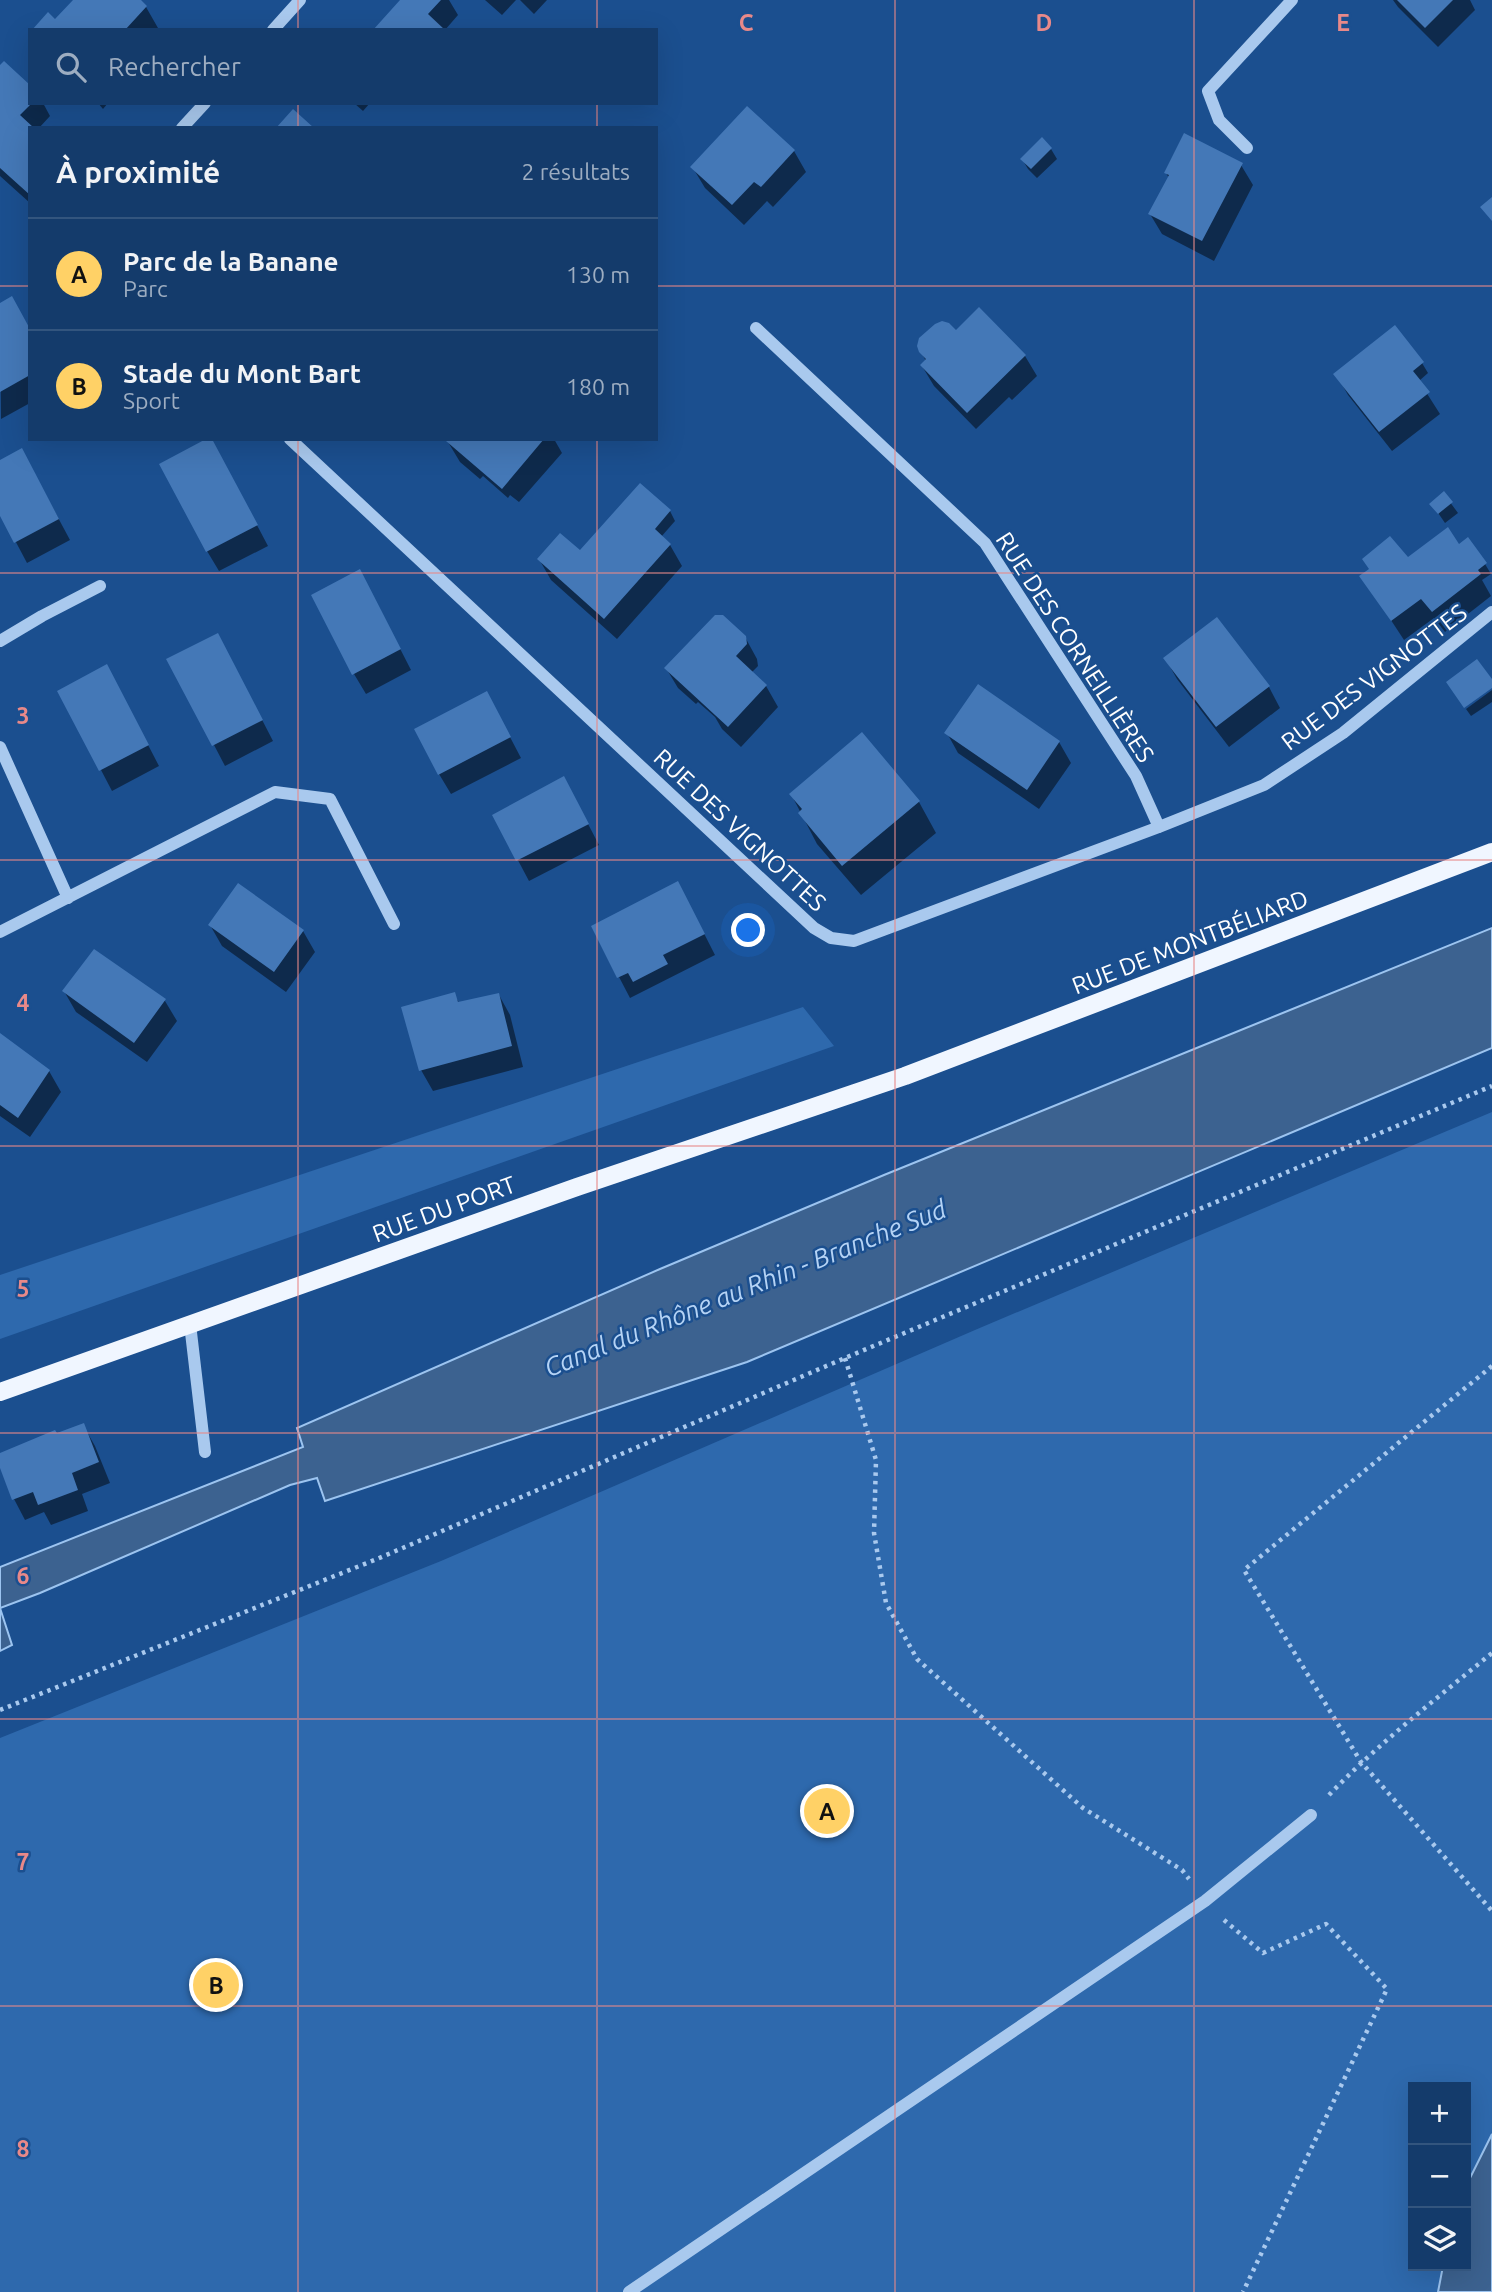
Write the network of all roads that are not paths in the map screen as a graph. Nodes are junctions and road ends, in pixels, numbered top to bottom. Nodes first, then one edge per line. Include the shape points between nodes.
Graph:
1 (300, 0) edge
2 (1292, 0) edge
3 (275, 28) edge
4 (203, 105) edge
5 (184, 126) edge
6 (1247, 148) dead end
7 (756, 328) dead end
8 (292, 441) edge
9 (100, 586) dead end
10 (1492, 612) edge
11 (0, 641) edge
12 (0, 747) edge
13 (1160, 827) junction
14 (1492, 852) edge
15 (68, 898) junction
16 (394, 925) dead end
17 (0, 932) edge
18 (905, 1076) joint
19 (190, 1324) junction
20 (0, 1392) edge
21 (205, 1452) dead end
22 (1311, 1815) road end
23 (629, 2292) edge

1 - 3 street
2 - 6 street via 1209,91 1219,120
4 - 5 street
7 - 13 street, RUE DES CORNEILLIÈRES via 985,543 1136,776
8 - 13 street, RUE DES VIGNOTTES via 803,918 831,939 855,941
9 - 11 street
10 - 13 street, RUE DES VIGNOTTES via 1343,733 1264,785
12 - 15 street
14 - 18 main road, RUE DE MONTBÉLIARD
15 - 16 street via 275,792 330,799
15 - 17 street
18 - 19 main road, RUE DU PORT
19 - 20 main road, RUE DU PORT
19 - 21 street
22 - 23 street via 1205,1901

